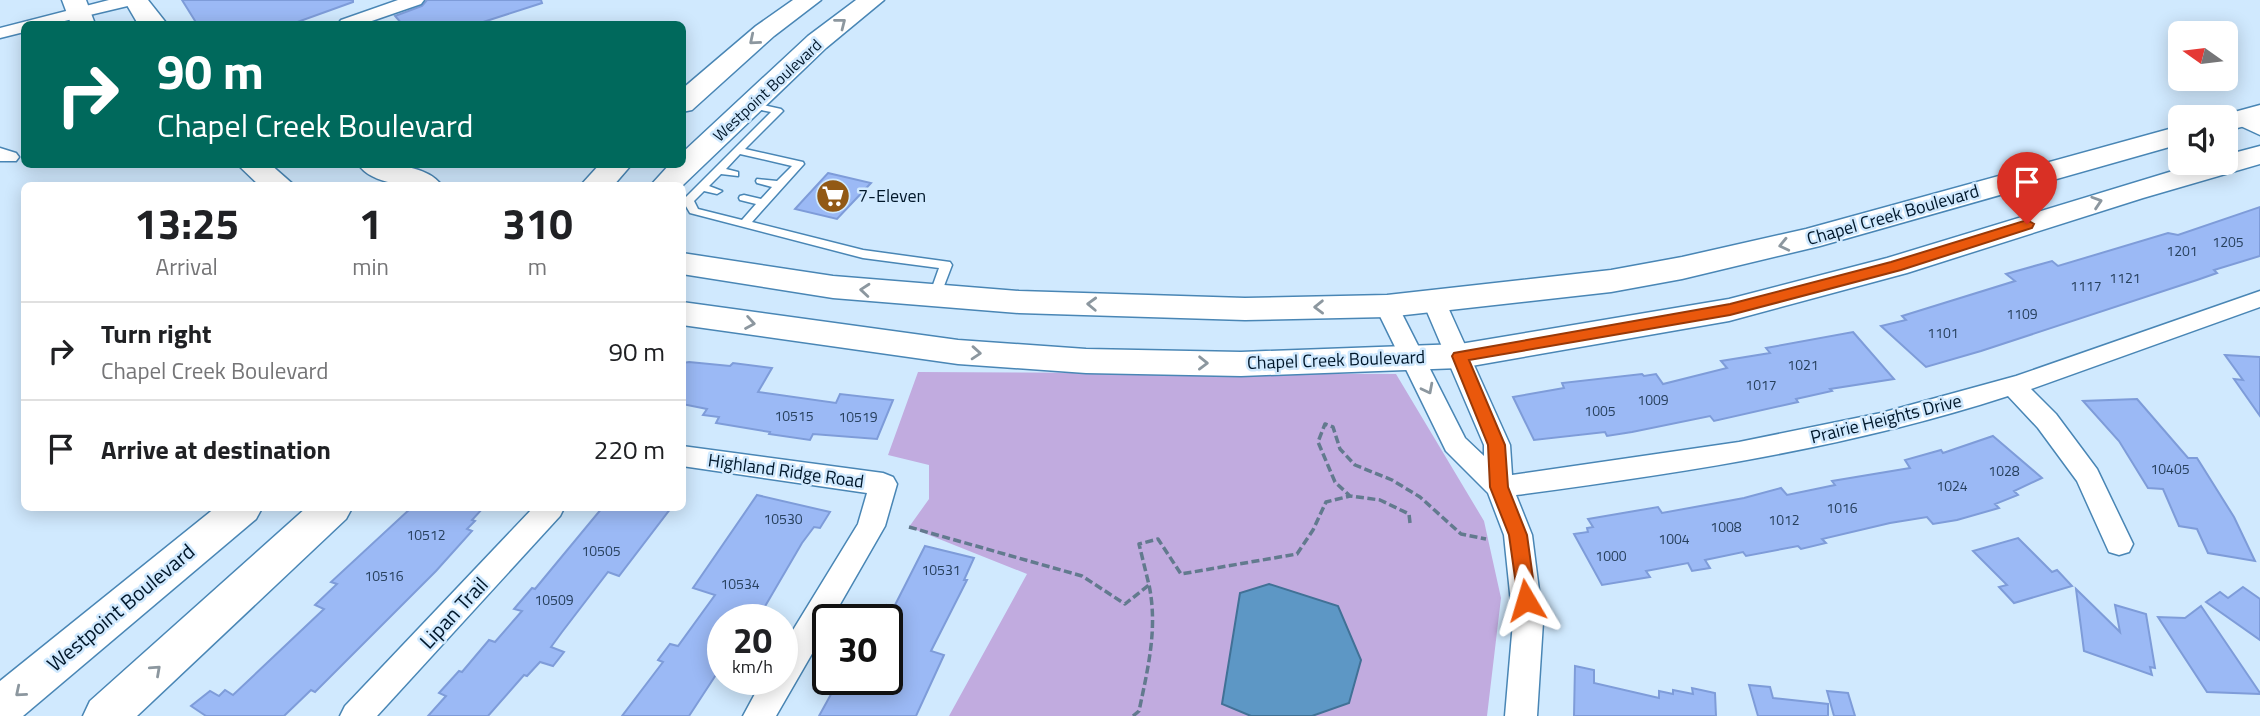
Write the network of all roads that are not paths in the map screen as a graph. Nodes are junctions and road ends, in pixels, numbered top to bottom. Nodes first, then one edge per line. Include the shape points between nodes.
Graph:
1 (130, 0) edge
2 (136, 0) edge
3 (415, 0) edge
4 (809, 0) edge
5 (872, 0) edge
6 (78, 12) edge
7 (44, 21) edge
8 (150, 21) edge
9 (355, 21) edge
10 (21, 27) edge
11 (0, 33) edge
12 (686, 100) edge
13 (749, 105) junction
14 (2168, 138) edge
15 (739, 150) junction
16 (2260, 155) edge
17 (686, 166) edge
18 (256, 168) edge
19 (382, 168) edge
20 (614, 168) edge
21 (684, 168) edge
22 (719, 170) junction
23 (734, 174) dead end
24 (761, 181) dead end
25 (275, 182) edge
26 (417, 182) edge
27 (599, 182) edge
28 (669, 182) edge
29 (780, 185) junction
30 (702, 187) junction
31 (717, 191) dead end
32 (744, 198) dead end
33 (764, 203) junction
34 (744, 224) junction
35 (686, 263) edge
36 (935, 296) junction
37 (1434, 300) junction
38 (2259, 301) edge
39 (1387, 306) junction
40 (686, 314) edge
41 (1460, 356) junction
42 (1412, 358) junction
43 (2012, 385) junction
44 (686, 457) edge
45 (1499, 487) junction
46 (238, 511) edge
47 (329, 511) edge
48 (547, 511) edge
49 (2119, 544) dead end
50 (798, 649) edge
51 (771, 695) edge
52 (0, 708) edge
53 (106, 716) edge
54 (356, 716) edge
55 (759, 716) edge
56 (1521, 716) edge

1 - 6 street
2 - 8 main road
3 - 9 street
4 -> 12 main road via 755,38
13 -> 5 main road, Westpoint Boulevard via 817,42
6 - 7 street
10 - 11 street
13 - 15 lane via 778,111
13 - 17 main road, Westpoint Boulevard
14 -> 37 main road, Chapel Creek Boulevard via 1808,239 1682,268 1611,281
15 - 22 lane
15 - 29 lane via 799,164
41 -> 16 main road, Chapel Creek Boulevard via 1730,310 1896,266
18 - 25 main road
19 - 26 main road
20 - 27 main road
21 - 28 main road, Westpoint Boulevard
22 - 23 lane
22 - 30 lane
24 - 29 lane
29 - 33 lane
30 - 31 lane
30 - 34 lane via 688,201 694,211
32 - 33 lane
33 - 34 lane
34 - 36 lane via 863,254 946,265
36 -> 35 main road, Chapel Creek Boulevard via 833,287
39 -> 36 main road, Chapel Creek Boulevard via 1245,309
37 - 39 main road, Chapel Creek Boulevard
37 - 41 street
38 - 43 street, Prairie Heights Drive
39 - 42 street
40 -> 42 main road, Chapel Creek Boulevard via 958,352 1086,361
41 - 42 main road, Chapel Creek Boulevard
41 - 45 street via 1497,445
42 -> 45 street via 1455,444
43 - 45 street, Prairie Heights Drive via 1884,423 1731,455
43 - 49 street via 2048,421 2088,476
44 - 50 street, Highland Ridge Road via 883,484 871,526
45 - 56 street via 1518,535 1528,622
46 -> 52 main road, Westpoint Boulevard
53 -> 47 main road
48 - 54 street, Lipan Trail
51 - 55 street, Highland Ridge Road

